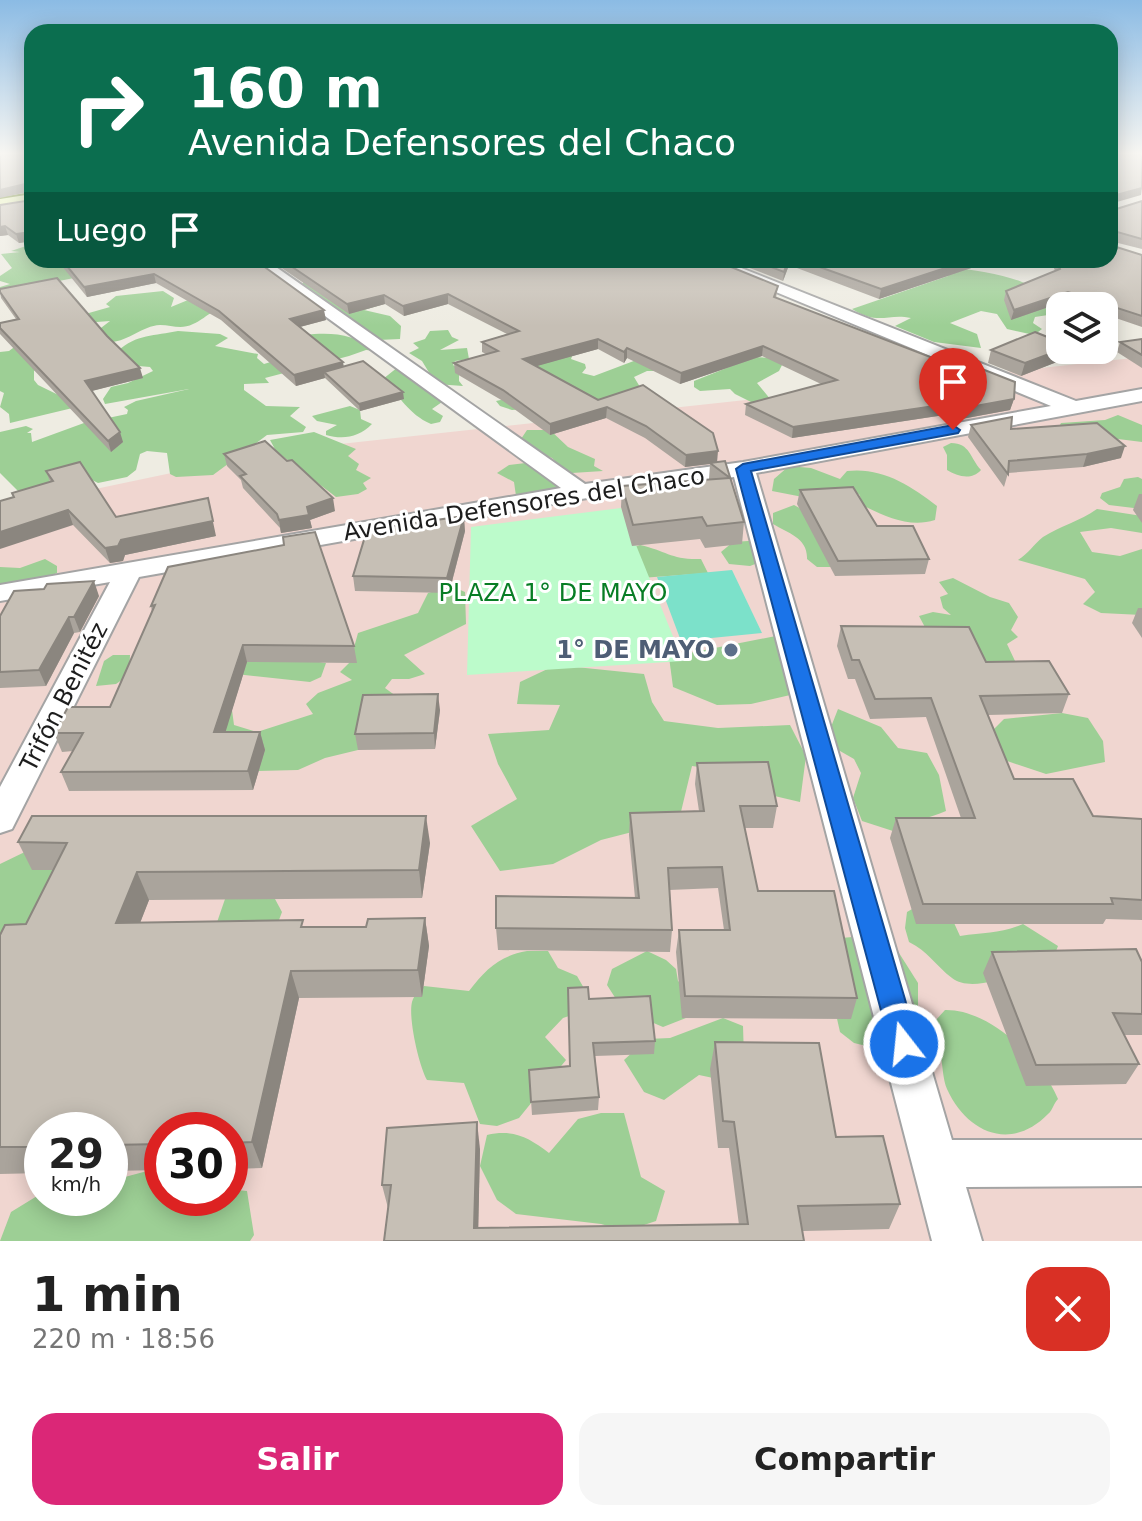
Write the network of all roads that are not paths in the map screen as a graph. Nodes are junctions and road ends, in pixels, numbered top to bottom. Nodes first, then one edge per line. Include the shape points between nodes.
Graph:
1 (267, 268) edge
2 (727, 268) edge
3 (1142, 395) edge
4 (1073, 407) junction
5 (743, 469) junction
6 (581, 492) junction
7 (128, 573) junction
8 (0, 593) edge
9 (0, 820) edge
10 (1142, 1163) edge
11 (937, 1164) junction
12 (957, 1241) edge

1 - 6 street
2 - 4 street
3 - 4 street, Avenida Defensores del Chaco
4 - 5 street, Avenida Defensores del Chaco
5 - 6 street, Avenida Defensores del Chaco
5 - 11 street
6 - 7 street, Avenida Defensores del Chaco
7 - 8 street, Avenida Defensores del Chaco
7 - 9 street, Trifón Benitéz
10 - 11 street
11 - 12 street

